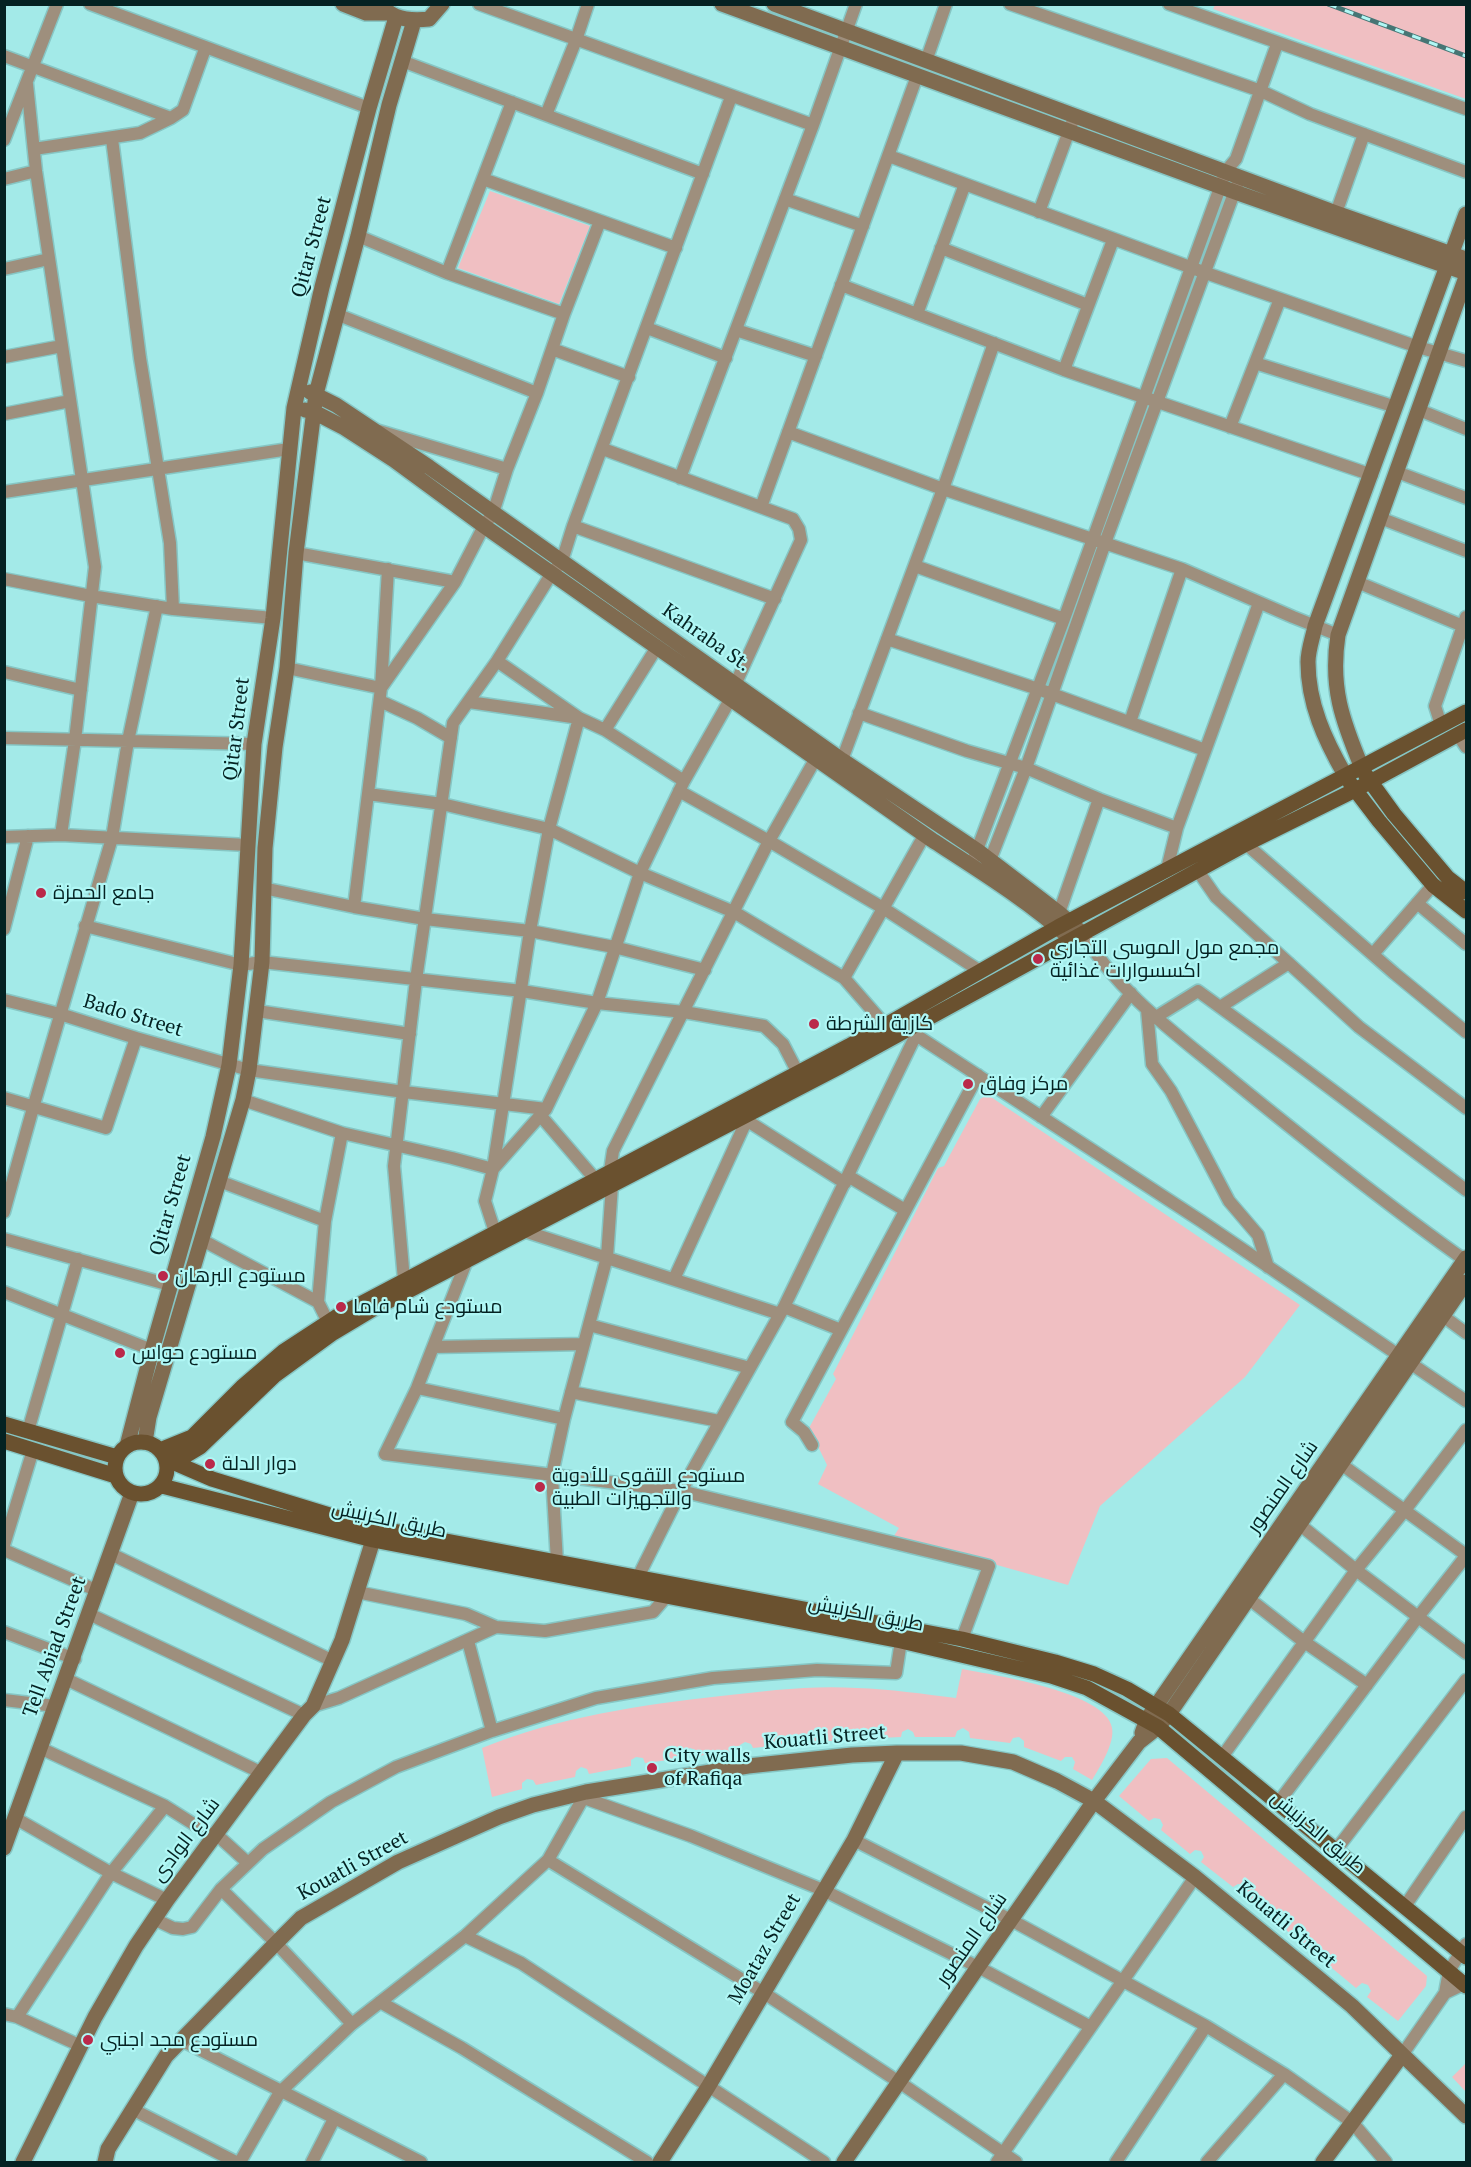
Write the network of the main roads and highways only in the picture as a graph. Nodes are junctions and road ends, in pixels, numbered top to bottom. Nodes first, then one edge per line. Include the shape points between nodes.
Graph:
1 (343, 4) edge
2 (442, 4) edge
3 (722, 4) edge
4 (774, 4) edge
5 (388, 11) edge
6 (414, 21) junction
7 (1230, 182) junction
8 (1467, 214) edge
9 (342, 216) junction
10 (361, 220) junction
11 (1455, 260) edge
12 (1467, 273) edge
13 (1467, 278) edge
14 (322, 287) junction
15 (343, 290) junction
16 (298, 389) junction
17 (316, 394) junction
18 (294, 408) junction
19 (314, 412) junction
20 (557, 567) junction
21 (733, 691) junction
22 (1467, 712) edge
23 (1464, 737) edge
24 (838, 765) junction
25 (1362, 768) junction
26 (1346, 775) junction
27 (1370, 782) junction
28 (1355, 790) junction
29 (981, 863) junction
30 (1467, 892) edge
31 (1467, 911) edge
32 (1062, 921) junction
33 (1078, 938) junction
34 (914, 1024) junction
35 (889, 1032) junction
36 (611, 1178) junction
37 (191, 1210) junction
38 (209, 1215) junction
39 (1466, 1260) edge
40 (1467, 1282) edge
41 (1405, 1360) junction
42 (4, 1424) edge
43 (4, 1441) edge
44 (145, 1442) junction
45 (122, 1452) junction
46 (164, 1455) junction
47 (116, 1476) junction
48 (162, 1486) junction
49 (132, 1493) junction
50 (373, 1540) junction
51 (635, 1584) junction
52 (1163, 1710) junction
53 (1153, 1723) junction
54 (897, 1753) junction
55 (1094, 1802) junction
56 (4, 1848) edge
57 (1465, 1951) edge
58 (1466, 1984) edge
59 (1402, 2055) junction
60 (1467, 2116) edge
61 (22, 2163) edge
62 (105, 2163) edge
63 (660, 2163) edge
64 (844, 2163) edge
65 (1323, 2163) edge

1 - 5 main road via 366,13
2 - 6 main road via 429,19
3 - 7 main road via 1069,132
4 - 7 main road via 1075,116
5 - 6 main road
5 - 9 main road, Qitar Street
6 - 10 main road, Qitar Street
7 - 11 main road
7 - 11 main road via 1336,213
8 - 11 main road
9 - 10 main road
9 - 14 main road, Qitar Street
10 - 15 main road, Qitar Street
11 - 12 main road
11 - 26 main road via 1418,347 1315,626 1308,660 1311,698 1326,742
13 - 25 main road via 1338,635 1334,662 1337,695
14 - 15 main road
14 - 16 main road, Qitar Street
15 - 17 main road, Qitar Street
16 - 17 main road, Kahraba St.
16 - 18 main road, Qitar Street
17 - 19 main road, Qitar Street
17 - 20 main road, Kahraba St. via 493,513
18 - 19 main road, Kahraba St.
18 - 37 main road, Qitar Street via 273,618 254,744 241,965 229,1065
19 - 20 main road, Kahraba St. via 394,460 484,526
19 - 38 main road, Qitar Street via 275,747 257,1011 243,1101
20 - 21 main road, Kahraba St.
20 - 21 main road, Kahraba St. via 657,646
21 - 24 main road, Kahraba St.
21 - 24 main road, Kahraba St. via 816,758
22 - 25 main road
23 - 27 main road
24 - 29 main road, Kahraba St.
24 - 29 main road, Kahraba St. via 924,834
25 - 26 main road
25 - 27 main road
26 - 28 main road
26 - 32 main road
27 - 28 main road
27 - 30 main road via 1448,878
28 - 31 main road via 1434,885
28 - 33 main road via 1246,844
29 - 32 main road, Kahraba St.
32 - 33 main road, Kahraba St.
32 - 34 main road via 980,971
33 - 34 main road
34 - 35 main road
35 - 36 main road via 798,1073
35 - 36 main road via 748,1117
36 - 46 main road via 595,1179 328,1322 284,1351 192,1437
36 - 46 main road via 524,1231 333,1333 274,1376 200,1447 185,1456
37 - 38 main road
37 - 45 main road, Qitar Street
38 - 44 main road, Qitar Street
39 - 41 main road, شارع المنصور
40 - 41 main road, شارع المنصور
41 - 52 main road, شارع المنصور
41 - 52 main road, شارع المنصور via 1341,1464 1248,1598
42 - 45 main road
43 - 47 main road
44 - 45 main road
44 - 46 main road
45 - 47 main road
46 - 48 main road via 168,1472
46 - 51 main road, طريق الكرنيش via 212,1479 362,1525 557,1562
47 - 49 main road via 123,1488
48 - 49 main road via 148,1494
48 - 50 main road, طريق الكرنيش
49 - 56 main road, Tell Abiad Street
50 - 51 main road, طريق الكرنيش
50 - 61 main road, شارع الوادى via 342,1640 309,1710 154,1919 107,1997
51 - 52 main road, طريق الكرنيش via 962,1639 1094,1674
51 - 53 main road, طريق الكرنيش via 666,1597 901,1641 1051,1676 1087,1688
52 - 53 main road, شارع المنصور
52 - 57 main road, طريق الكرنيش
53 - 55 main road, شارع المنصور
53 - 58 main road, طريق الكرنيش
54 - 55 main road, Kouatli Street via 961,1753 1013,1762
54 - 62 main road, Kouatli Street via 726,1769 534,1805 398,1862 301,1918 181,2040 166,2056 108,2149
54 - 63 main road, Moataz Street via 854,1840
55 - 59 main road, Kouatli Street via 1195,1877 1352,2006
55 - 64 main road, شارع المنصور
59 - 60 main road, Kouatli Street
59 - 65 main road

